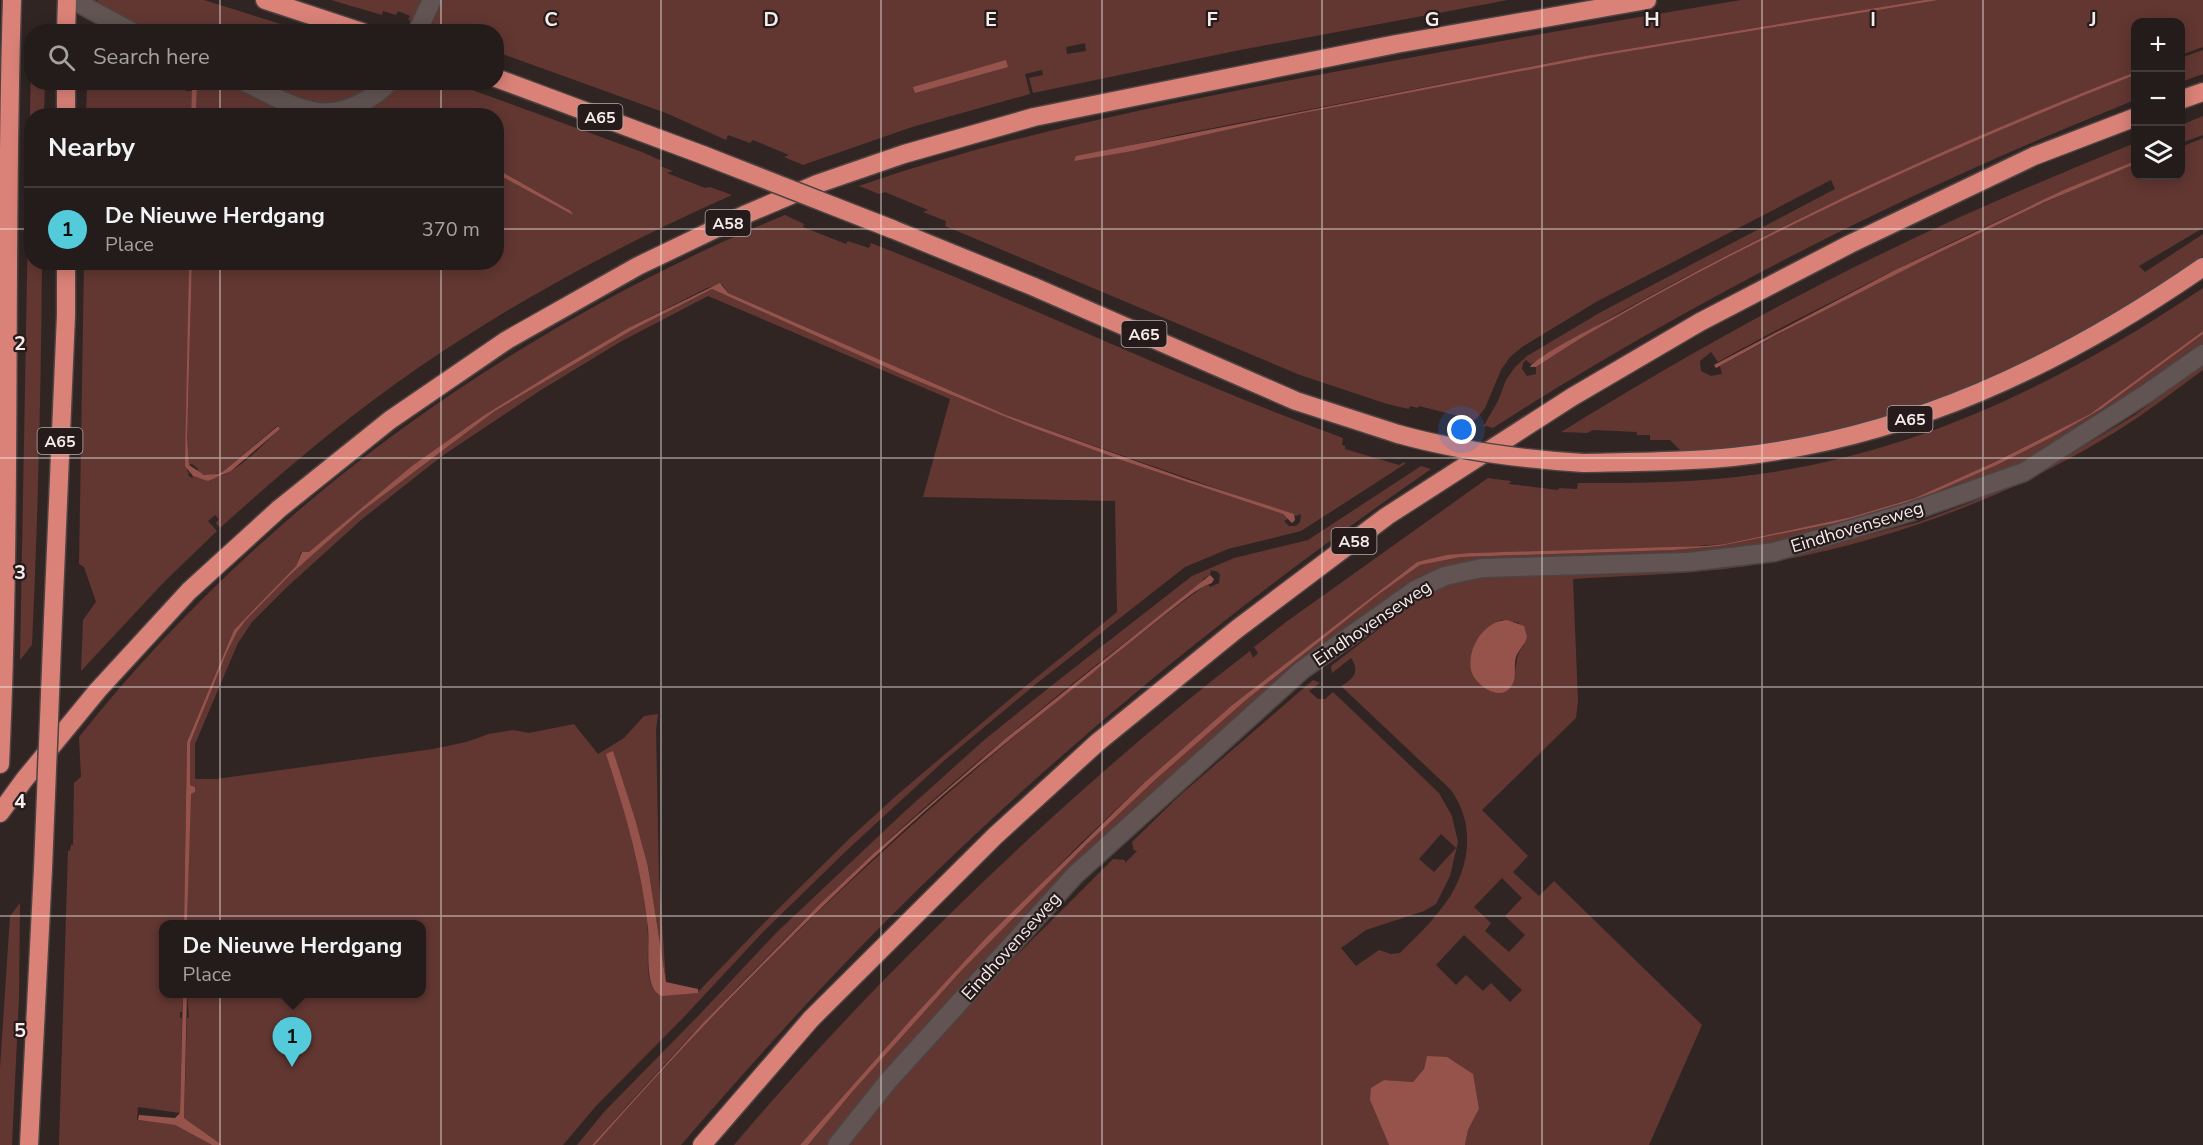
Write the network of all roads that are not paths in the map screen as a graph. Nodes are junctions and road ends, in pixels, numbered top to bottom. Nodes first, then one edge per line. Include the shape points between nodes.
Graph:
1 (67, 0) edge
2 (73, 0) edge
3 (265, 0) edge
4 (432, 0) edge
5 (1647, 0) edge
6 (12, 8) edge
7 (66, 24) edge
8 (117, 24) edge
9 (338, 24) edge
10 (421, 24) edge
11 (504, 81) edge
12 (66, 90) edge
13 (263, 90) edge
14 (383, 90) edge
15 (2203, 92) edge
16 (2185, 99) edge
17 (66, 108) edge
18 (304, 108) edge
19 (347, 108) edge
20 (2131, 119) edge
21 (2203, 267) edge
22 (66, 270) edge
23 (2203, 354) edge
24 (0, 764) edge
25 (0, 813) edge
26 (29, 1145) edge
27 (702, 1145) edge
28 (837, 1145) edge

1 - 7 highway
2 - 8 street
3 - 9 highway
4 - 10 street
5 - 25 highway, A58 via 1307,61 1034,117 817,184 638,266 507,339 390,420 279,509 189,591 98,690
6 - 24 highway
11 - 21 highway, A65, bridge via 892,229 1296,401 1398,434 1470,452 1527,459 1583,463 1681,461 1784,450 1839,439 1935,411 1980,393 2064,352
12 - 17 highway
13 - 18 street
14 - 19 street
15 - 16 highway
20 - 27 highway, A58 via 2034,156 1850,244 1700,322 1572,397 1387,516 1107,734 995,836 811,1019
22 - 26 highway, A65, bridge
23 - 28 street, Eindhovenseweg via 2024,472 1910,512 1774,552 1688,562 1482,568 1445,576 1415,590 1302,670 1075,875 889,1080

